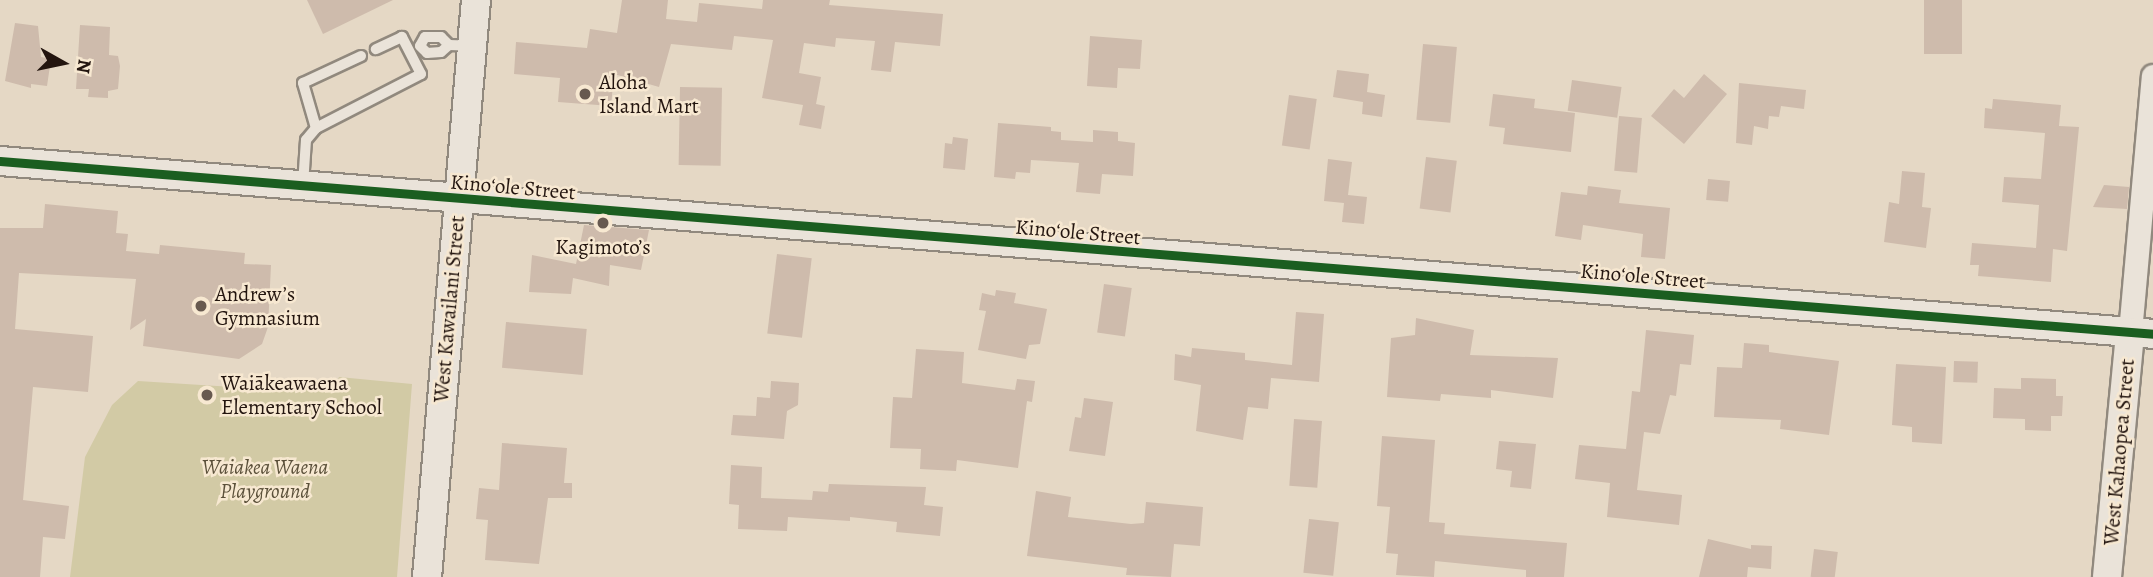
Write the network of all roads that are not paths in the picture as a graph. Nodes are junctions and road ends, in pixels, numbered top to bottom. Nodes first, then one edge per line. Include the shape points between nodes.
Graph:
1 (476, 0) edge
2 (460, 45) junction
3 (415, 48) junction
4 (379, 50) dead end
5 (361, 56) dead end
6 (390, 74) dead end
7 (2153, 76) edge
8 (395, 86) junction
9 (354, 91) dead end
10 (361, 103) junction
11 (316, 128) junction
12 (0, 161) edge
13 (303, 186) junction
14 (458, 200) junction
15 (2141, 333) edge
16 (427, 577) edge
17 (2107, 577) edge

1 - 2 street, West Kawailani Street
2 - 3 lane via 442,37 425,37
2 - 14 street, West Kawailani Street
3 - 4 lane via 402,37
3 - 8 lane via 421,74
5 - 11 lane via 344,68 303,83
6 - 8 lane
7 - 15 street, West Kahaopea Street
8 - 10 lane
9 - 10 lane
10 - 11 lane
11 - 13 lane via 306,139
12 - 13 street, Kinoʻole Street
13 - 14 street, Kinoʻole Street
14 - 15 street, Kinoʻole Street
14 - 16 street, West Kawailani Street
15 - 17 street, West Kahaopea Street

